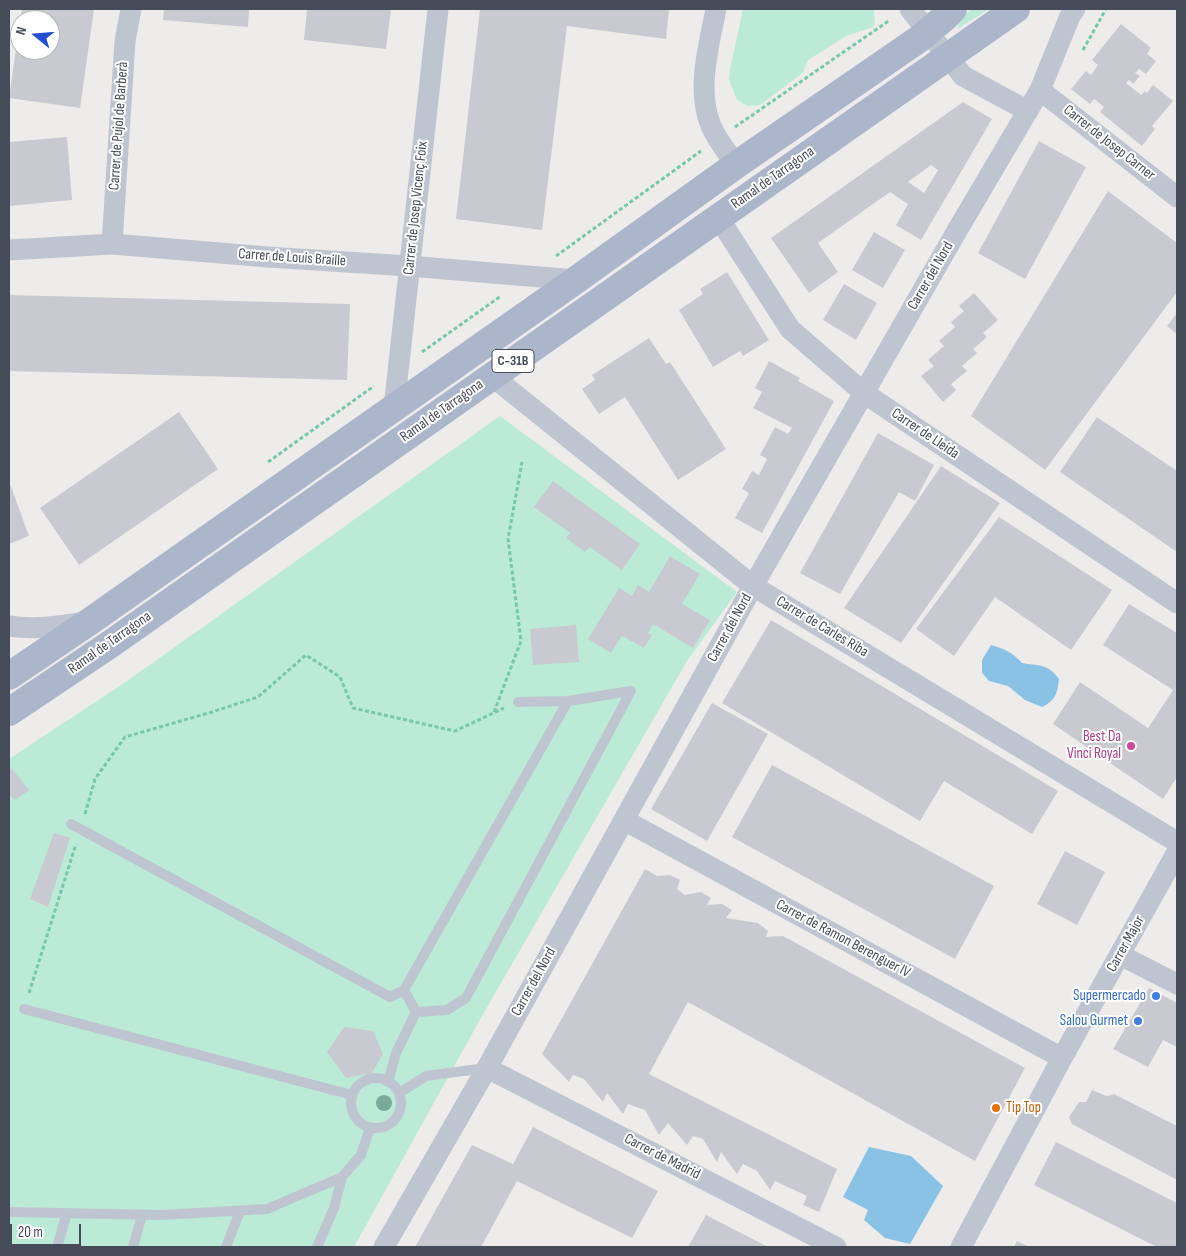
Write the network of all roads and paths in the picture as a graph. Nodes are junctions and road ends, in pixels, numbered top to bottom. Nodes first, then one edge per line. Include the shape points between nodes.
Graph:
1 (131, 9) edge
2 (438, 9) edge
3 (716, 9) edge
4 (910, 9) edge
5 (953, 9) edge
6 (1016, 9) edge
7 (1076, 9) edge
8 (891, 20) dead end
9 (928, 32) junction
10 (948, 57) junction
11 (1040, 90) junction
12 (1028, 111) junction
13 (719, 139) junction
14 (736, 165) junction
15 (1177, 197) edge
16 (718, 217) junction
17 (112, 244) junction
18 (9, 250) edge
19 (409, 266) junction
20 (529, 276) junction
21 (576, 280) junction
22 (398, 370) junction
23 (492, 376) junction
24 (864, 393) junction
25 (394, 408) junction
26 (522, 462) dead end
27 (263, 466) dead end
28 (753, 586) junction
29 (1177, 603) edge
30 (89, 622) junction
31 (9, 626) edge
32 (9, 676) edge
33 (568, 701) junction
34 (518, 702) joint
35 (9, 712) edge
36 (494, 712) junction
37 (624, 820) junction
38 (76, 827) junction
39 (1177, 842) edge
40 (1177, 852) edge
41 (1120, 955) junction
42 (1177, 984) edge
43 (404, 990) junction
44 (24, 1009) joint
45 (416, 1012) junction
46 (1062, 1058) junction
47 (487, 1068) junction
48 (388, 1082) junction
49 (399, 1093) junction
50 (352, 1095) junction
51 (370, 1128) junction
52 (342, 1177) junction
53 (240, 1211) junction
54 (9, 1212) edge
55 (67, 1213) junction
56 (142, 1215) junction
57 (57, 1247) edge
58 (133, 1247) edge
59 (226, 1247) edge
60 (317, 1247) edge
61 (384, 1247) edge
62 (836, 1247) edge
63 (961, 1247) edge

1 - 17 street, Carrer de Pujol de Barberà via 125,41
2 - 19 street, Carrer de Josep Vicenç Foix
3 - 13 street via 705,74 705,100 707,115
4 - 9 street
5 - 9 main road, Ramal de Tarragona / C-31B
6 - 10 main road, Ramal de Tarragona / C-31B
7 - 11 street, Carrer del Nord via 1070,16
8 - 13 path
9 - 10 street
9 - 14 main road, Ramal de Tarragona / C-31B
10 - 12 street via 963,76
10 - 16 main road, Ramal de Tarragona / C-31B
11 - 12 street, Carrer del Nord
11 - 15 street, Carrer de Josep Carner
12 - 24 street, Carrer del Nord
13 - 14 street
13 - 20 path
14 - 21 main road, Ramal de Tarragona / C-31B
16 - 23 main road, Ramal de Tarragona / C-31B
16 - 24 street, Carrer de Lleida via 790,329
17 - 18 street, Carrer de Louis Braille
17 - 19 street, Carrer de Louis Braille
19 - 20 street, Carrer de Louis Braille
19 - 22 street, Carrer de Josep Vicenç Foix
20 - 21 street, Carrer de Louis Braille
20 - 22 path
21 - 25 main road, Ramal de Tarragona / C-31B
22 - 25 street, Carrer de Josep Vicenç Foix
22 - 27 path
23 - 28 street, Carrer de Carles Riba
23 - 35 main road, Ramal de Tarragona / C-31B
24 - 28 street, Carrer del Nord
24 - 29 street, Carrer de Lleida
25 - 30 main road, Ramal de Tarragona / C-31B
26 - 36 path via 508,539 521,641
28 - 37 street, Carrer del Nord
28 - 39 street, Carrer de Carles Riba
30 - 31 street via 57,627
30 - 32 main road, Ramal de Tarragona / C-31B
33 - 34 lane
33 - 43 lane
33 - 45 lane via 631,691 466,998 447,1010
34 - 36 path
36 - 38 path via 454,731 353,708 340,677 306,656 258,697 125,737 95,779
37 - 46 street, Carrer de Ramon Berenguer IV
37 - 47 street, Carrer del Nord
38 - 43 lane via 390,997
38 - 44 path
40 - 41 street, Carrer Major
41 - 42 street
41 - 46 street, Carrer Major
43 - 45 lane
44 - 50 lane
45 - 48 lane via 396,1053
46 - 63 street, Carrer Major
47 - 49 lane via 426,1076
47 - 61 street, Carrer del Nord
47 - 62 street, Carrer de Madrid
48 - 49 lane
48 - 50 lane via 368,1080
49 - 51 lane via 401,1102 395,1119 380,1128
50 - 51 lane via 354,1115
51 - 52 lane via 361,1155
52 - 53 lane via 267,1209
52 - 60 lane via 334,1208
53 - 56 lane
53 - 59 lane
54 - 55 lane
55 - 56 lane
55 - 57 lane
56 - 58 lane

